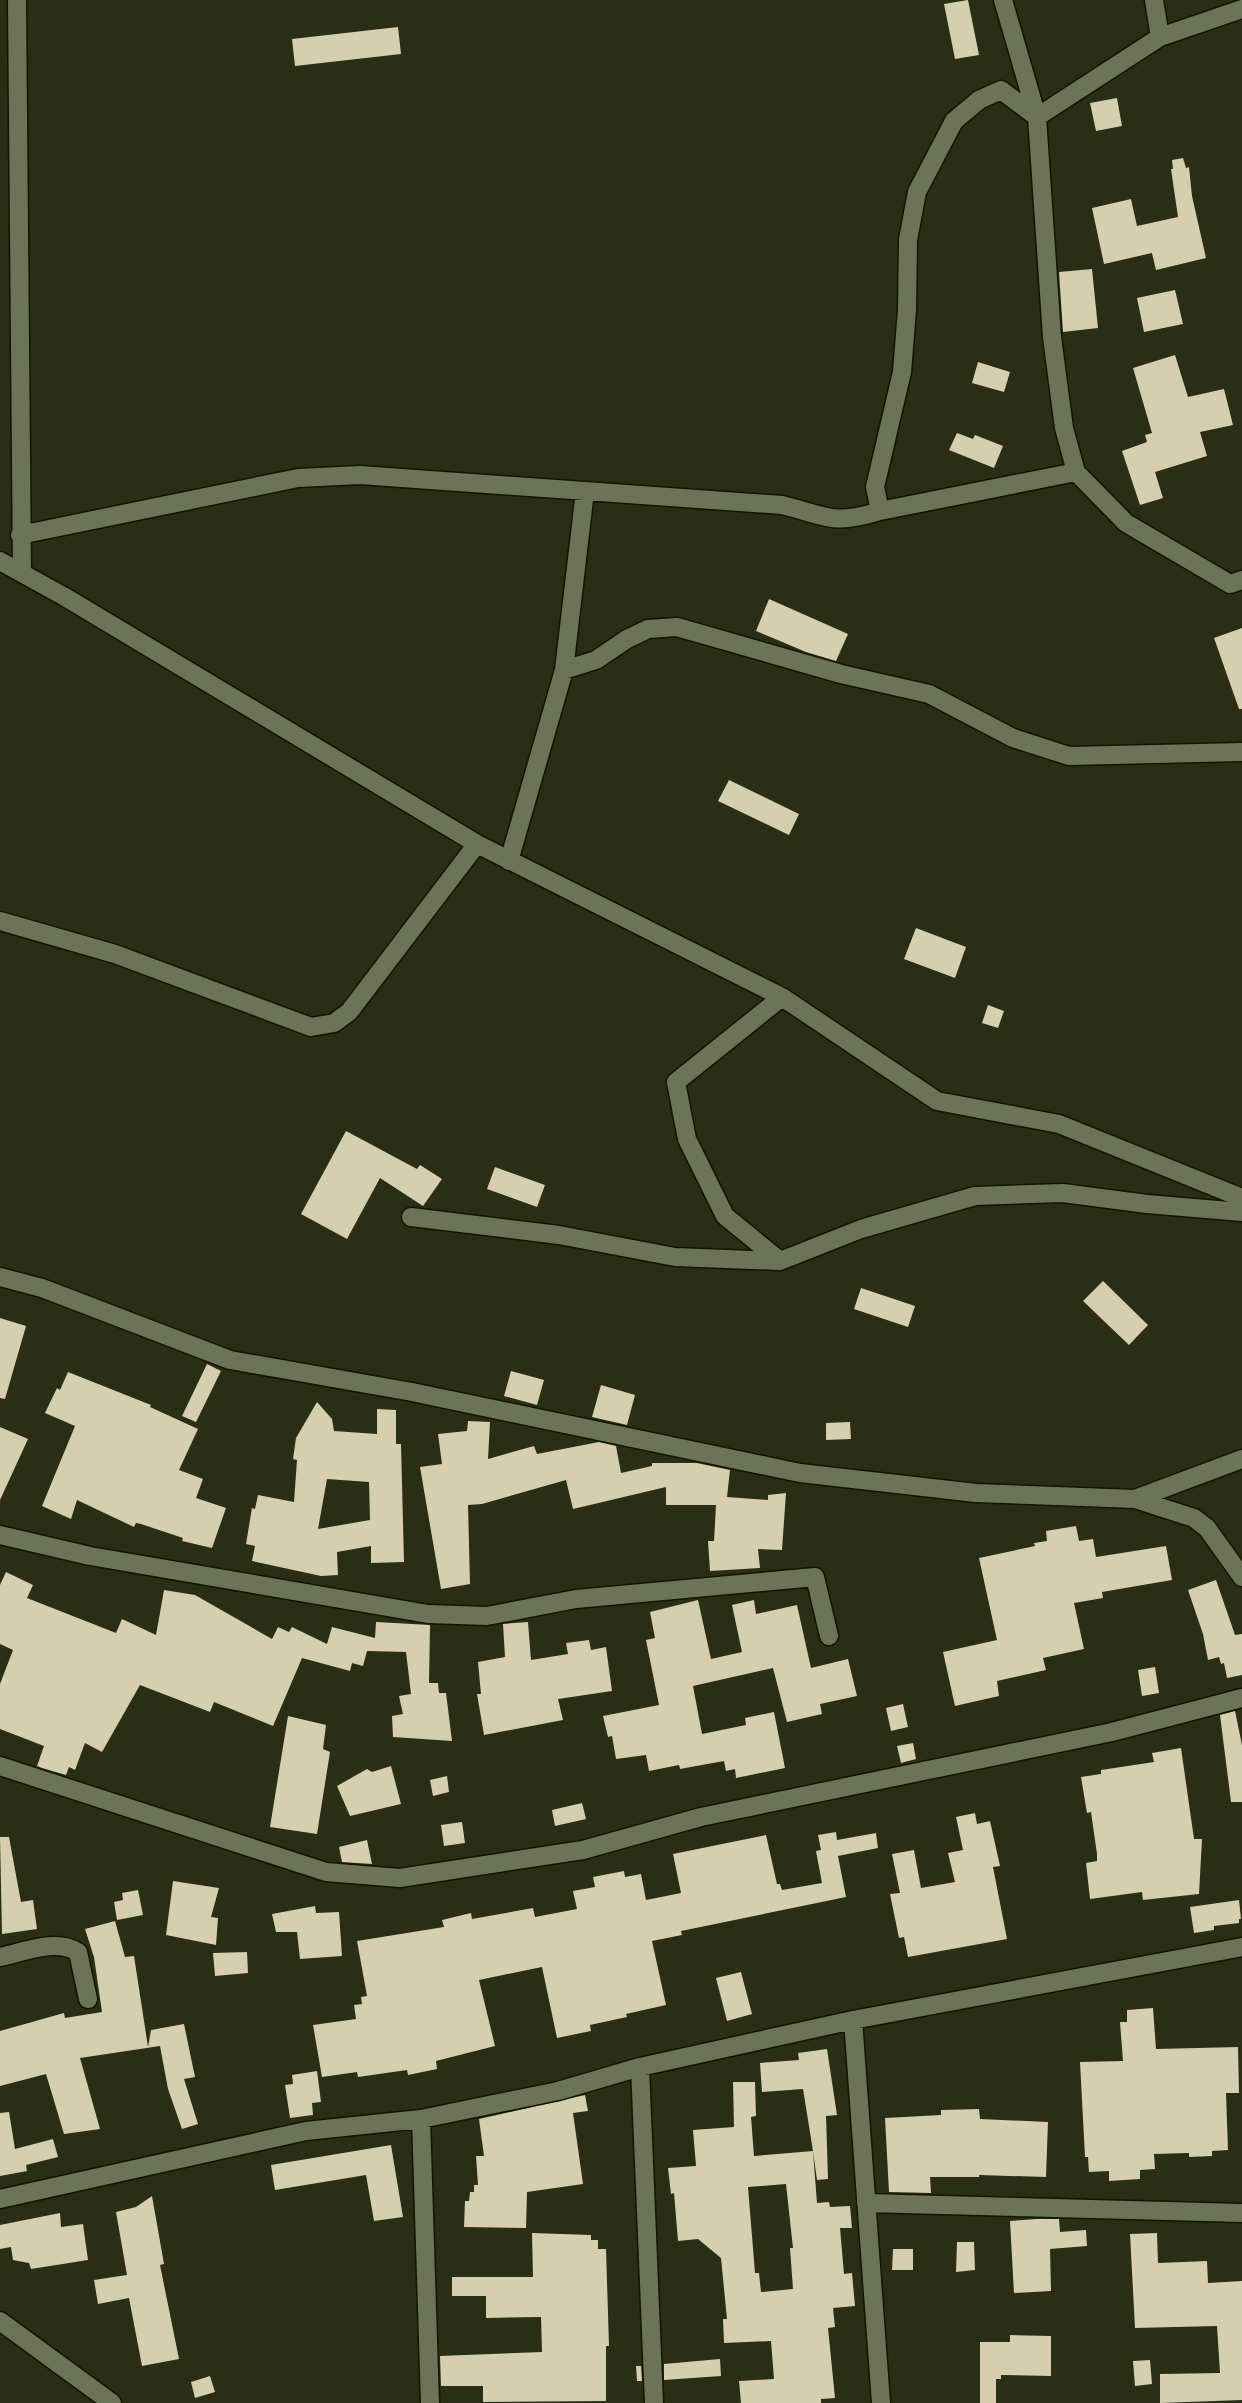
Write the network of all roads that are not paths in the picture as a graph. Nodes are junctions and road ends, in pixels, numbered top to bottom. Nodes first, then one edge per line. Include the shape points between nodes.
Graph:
1 (17, 0) edge
2 (1003, 0) edge
3 (1154, 0) edge
4 (1242, 9) edge
5 (1160, 37) junction
6 (1037, 117) junction
7 (1076, 472) junction
8 (585, 491) junction
9 (880, 511) junction
10 (20, 535) junction
11 (0, 561) edge
12 (22, 573) junction
13 (1242, 580) edge
14 (564, 670) junction
15 (1242, 752) edge
16 (477, 844) junction
17 (509, 861) junction
18 (0, 921) edge
19 (782, 997) junction
20 (1242, 1198) edge
21 (1242, 1212) edge
22 (411, 1217) dead end
23 (780, 1261) junction
24 (0, 1277) edge
25 (1242, 1459) edge
26 (1135, 1499) junction
27 (0, 1535) edge
28 (1242, 1577) edge
29 (829, 1636) dead end
30 (1242, 1698) edge
31 (0, 1766) edge
32 (1242, 1947) edge
33 (0, 1957) edge
34 (88, 1999) dead end
35 (853, 2020) junction
36 (640, 2067) junction
37 (422, 2119) junction
38 (0, 2199) edge
39 (866, 2203) junction
40 (1242, 2212) edge
41 (0, 2321) edge
42 (112, 2403) edge
43 (430, 2403) edge
44 (654, 2403) edge
45 (881, 2403) edge

1 - 10 street
2 - 6 street
3 - 5 street
4 - 5 street
5 - 6 street
6 - 7 street via 1052,337 1064,428
6 - 9 street via 1001,90 979,100 954,121 917,192 908,240 902,372 875,488
7 - 9 street
7 - 13 street via 1126,523 1230,584
8 - 9 street via 782,505 830,520 851,520
8 - 10 street via 326,476 298,478
8 - 14 street
10 - 12 street
11 - 12 street
12 - 16 street
14 - 15 street via 596,660 648,628 677,627 841,674 929,694 1013,738 1069,756
14 - 17 street
16 - 17 street
16 - 18 street via 349,1012 334,1023 311,1027 115,954
17 - 19 street
19 - 20 street via 937,1101 1059,1124
19 - 23 street via 676,1082 687,1139 725,1216
21 - 23 street via 1063,1193 975,1196 861,1228
22 - 23 street via 559,1235 675,1257
24 - 26 street via 42,1287 230,1360 412,1392 800,1473 976,1493
25 - 26 street
26 - 28 street via 1194,1518 1207,1528
27 - 29 street via 90,1556 428,1614 487,1616 576,1599 815,1577
30 - 31 street via 1112,1732 700,1817 583,1850 400,1878 326,1872
32 - 35 street
33 - 34 street via 68,1946 78,1952
35 - 36 street
35 - 39 street
36 - 37 street via 558,2091
36 - 44 street
37 - 38 street via 306,2131
37 - 43 street
39 - 40 street
39 - 45 street
41 - 42 street

